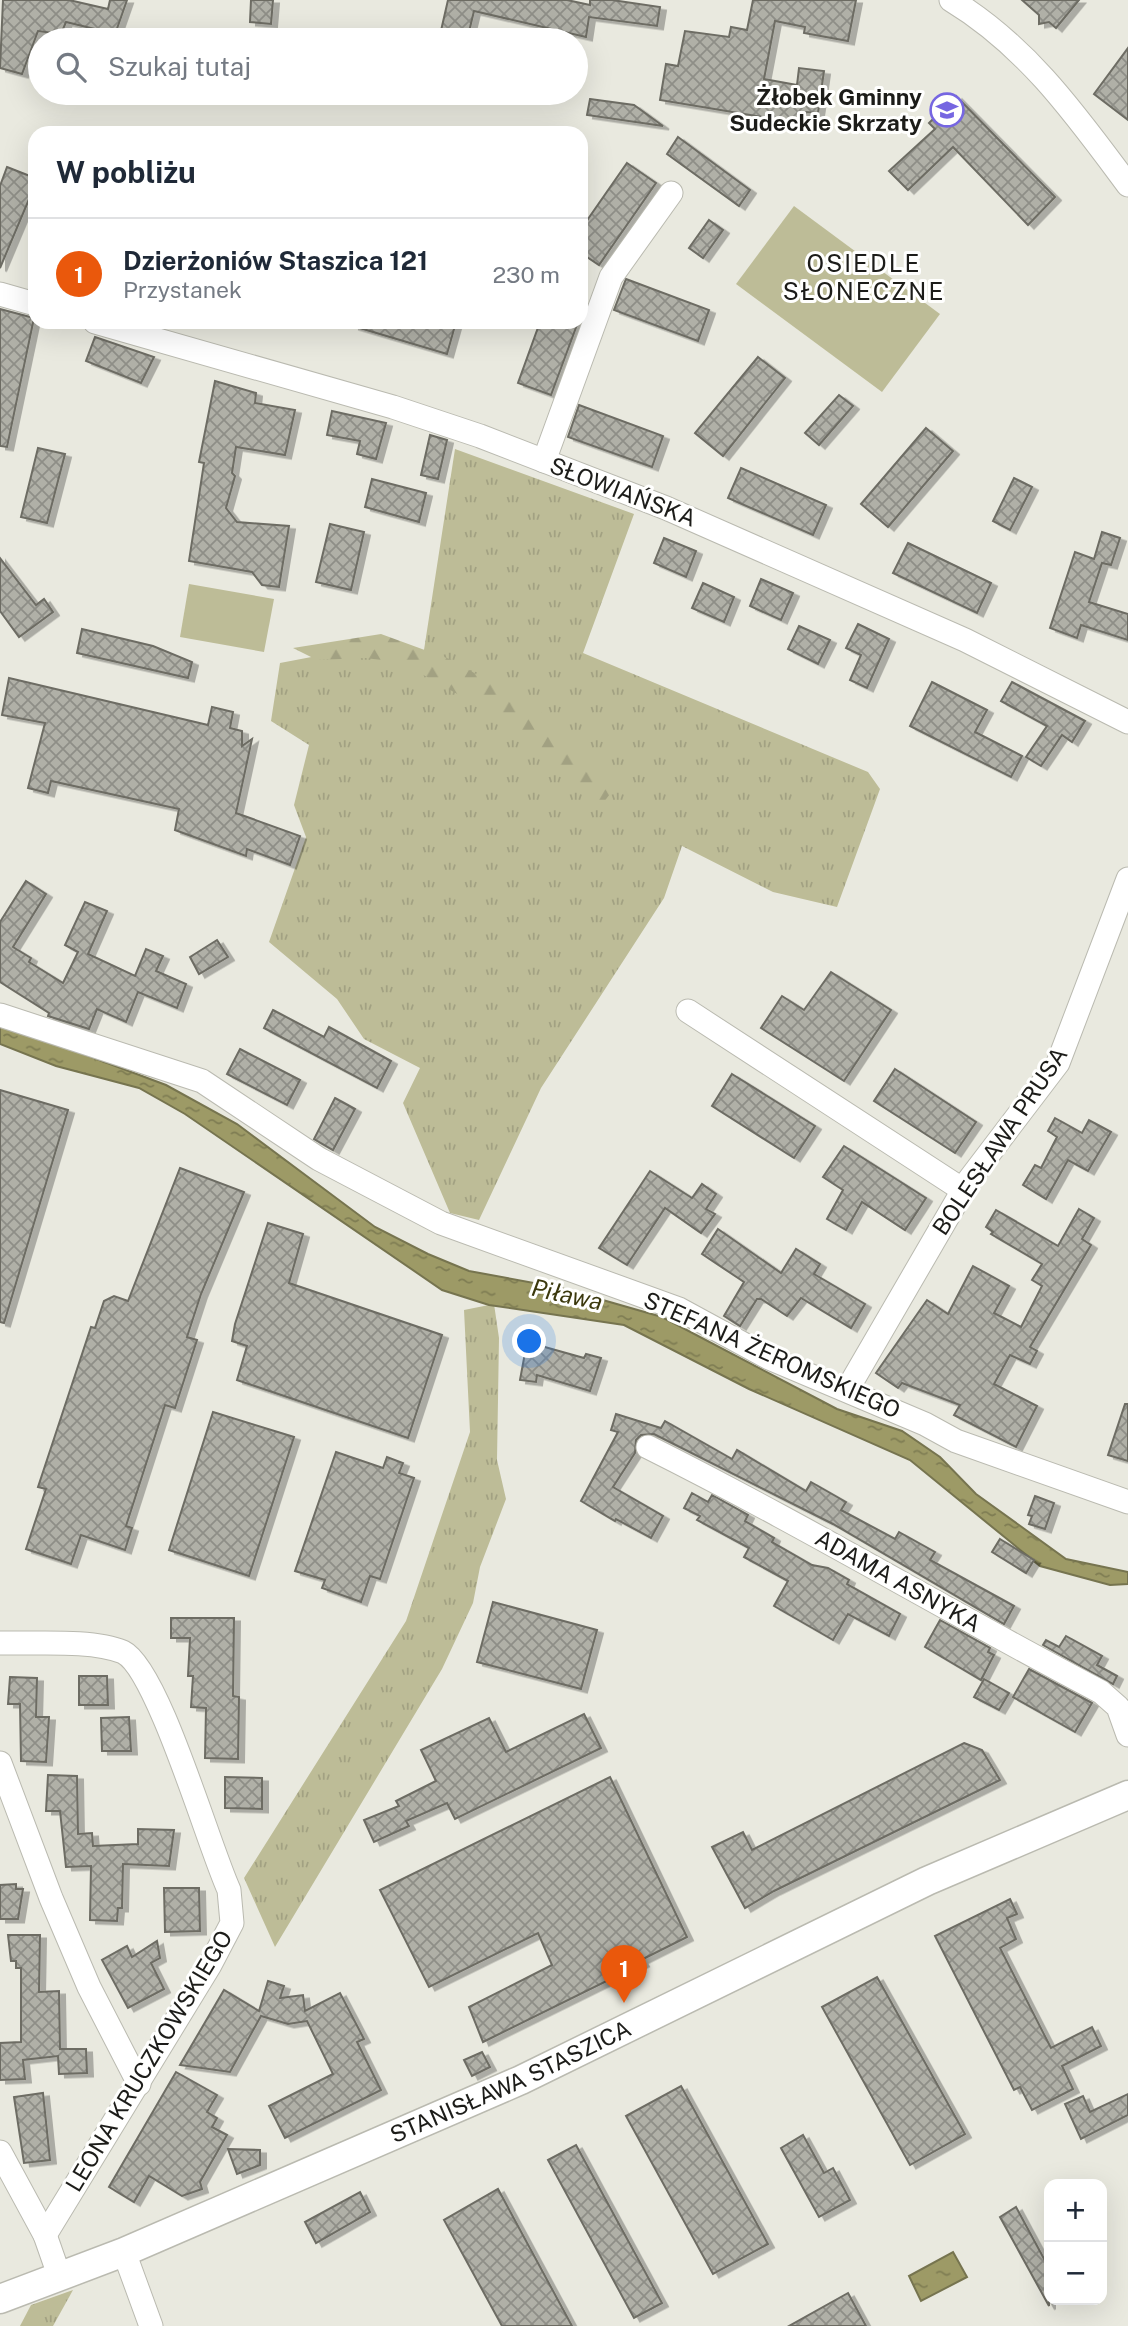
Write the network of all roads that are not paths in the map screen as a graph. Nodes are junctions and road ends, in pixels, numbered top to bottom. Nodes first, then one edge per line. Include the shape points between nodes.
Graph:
1 (951, 0) edge
2 (1128, 185) edge
3 (671, 193) dead end
4 (0, 294) edge
5 (28, 302) edge
6 (120, 329) edge
7 (544, 461) junction
8 (1128, 722) edge
9 (1128, 879) edge
10 (688, 1011) dead end
11 (0, 1016) edge
12 (963, 1189) junction
13 (848, 1390) junction
14 (648, 1447) dead end
15 (1128, 1502) edge
16 (0, 1643) edge
17 (1128, 1735) edge
18 (0, 1763) edge
19 (1128, 1795) edge
20 (139, 2084) junction
21 (0, 2151) edge
22 (45, 2235) junction
23 (124, 2252) junction
24 (59, 2275) junction
25 (0, 2299) edge
26 (151, 2326) edge

1 - 2 street via 987,22 1061,96
3 - 7 street via 611,278
4 - 5 street
6 - 7 street, SŁOWIAŃSKA via 393,407
7 - 8 street, SŁOWIAŃSKA via 698,521 965,640
9 - 12 street, BOLESŁAWA PRUSA via 1058,1063
10 - 12 street
11 - 13 street, STEFANA ŻEROMSKIEGO via 202,1081 319,1159 441,1223 679,1309 757,1352
12 - 13 street, BOLESŁAWA PRUSA
13 - 15 street, STEFANA ŻEROMSKIEGO via 956,1441
14 - 17 street, ADAMA ASNYKA via 768,1507 1101,1692 1118,1707
16 - 20 street, LEONA KRUCZKOWSKIEGO via 99,1646 125,1653 137,1665 158,1702 229,1890 232,1923
18 - 20 street via 89,1987
19 - 23 main road, STANISŁAWA STASZICA via 927,1881 521,2080
20 - 22 street, LEONA KRUCZKOWSKIEGO
21 - 22 street
22 - 24 street
23 - 24 main road, STANISŁAWA STASZICA
23 - 26 street
24 - 25 main road, STANISŁAWA STASZICA

